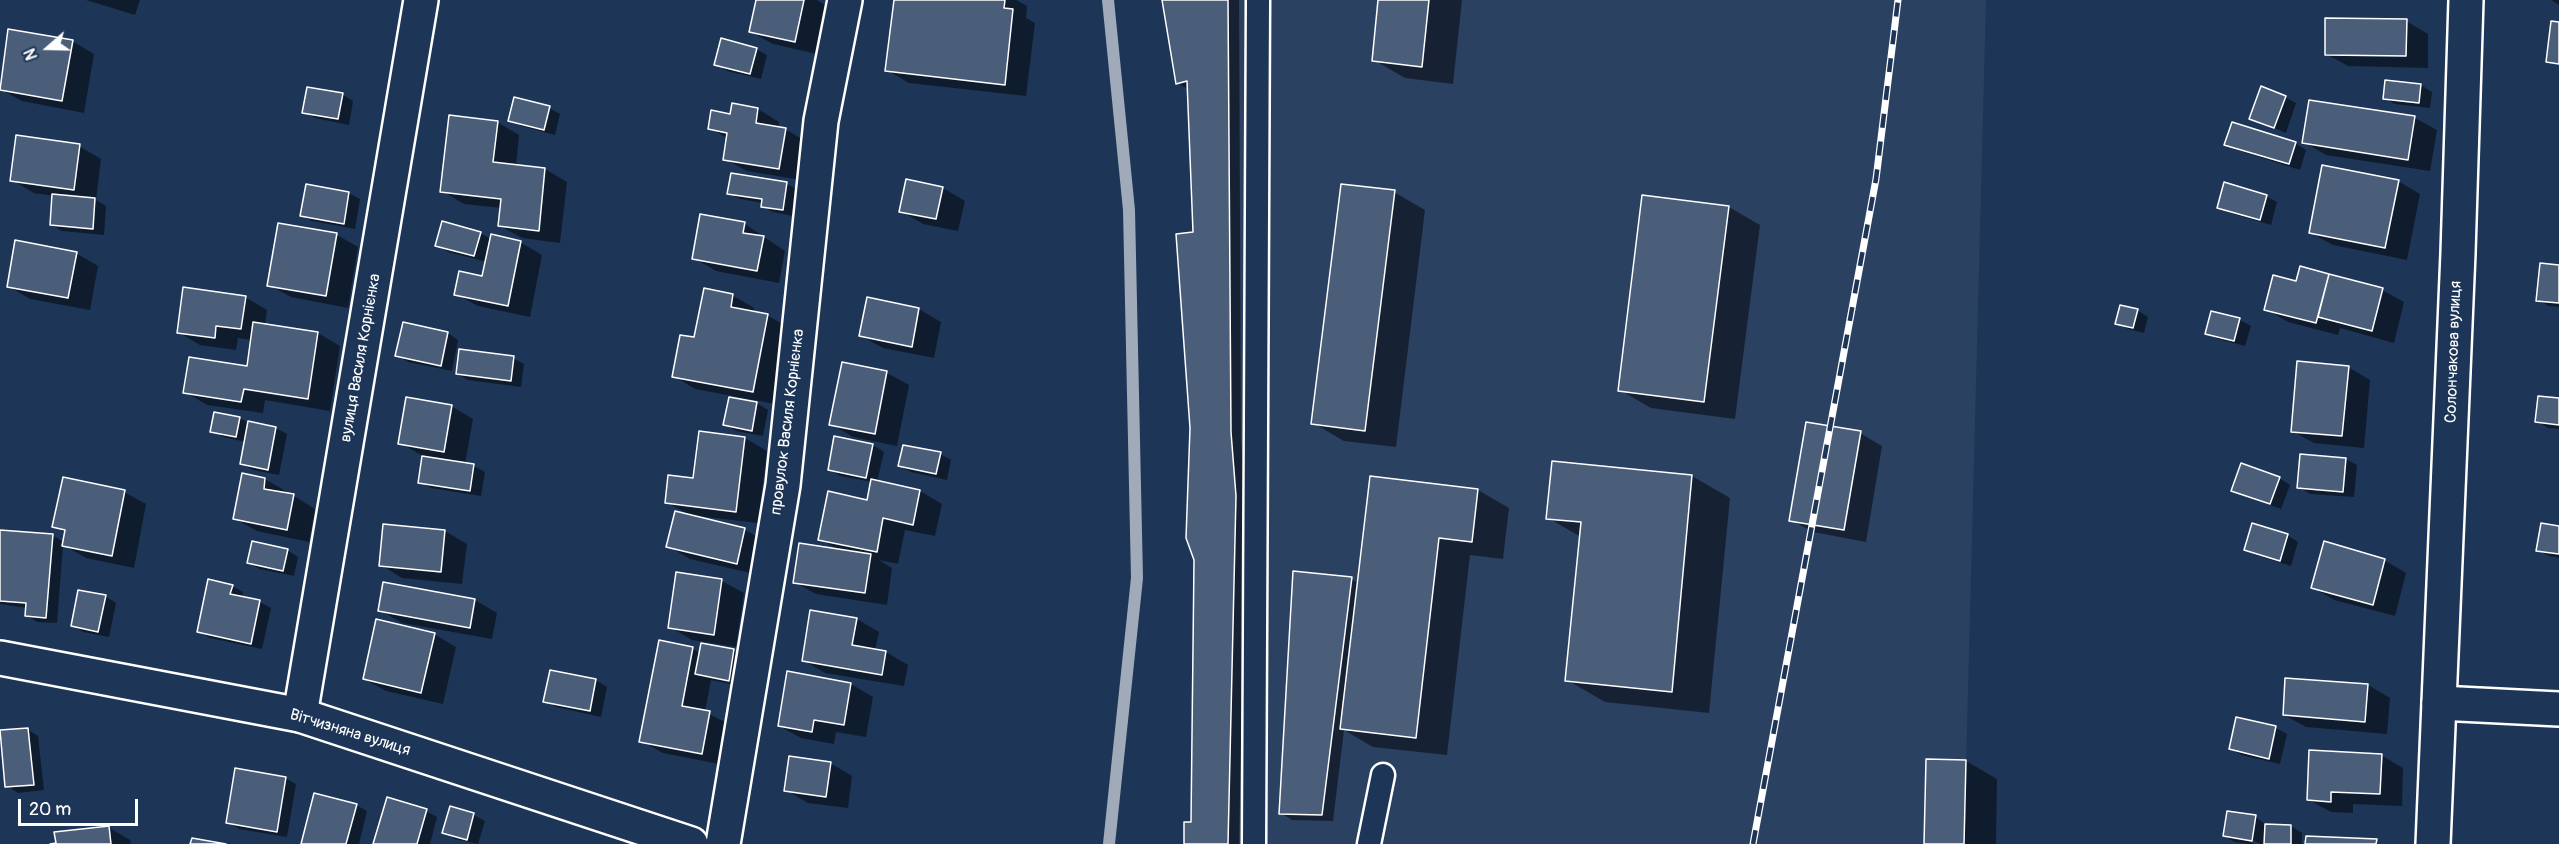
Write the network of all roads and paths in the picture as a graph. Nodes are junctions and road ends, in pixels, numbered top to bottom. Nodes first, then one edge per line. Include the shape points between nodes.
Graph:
1 (421, 0) edge
2 (845, 0) edge
3 (1258, 0) edge
4 (2466, 0) edge
5 (0, 658) edge
6 (2439, 703) junction
7 (2559, 709) edge
8 (300, 715) junction
9 (1383, 775) dead end
10 (691, 844) edge
11 (723, 844) edge
12 (1254, 844) edge
13 (1369, 844) edge
14 (2433, 844) edge

1 - 8 street, вулиця Василя Корнієнка
2 - 11 street, провулок Василя Корнієнка via 821,121 783,485
3 - 12 lane
4 - 6 street, Солончакова вулиця
5 - 8 street, Вітчизняна вулиця
6 - 7 street
6 - 14 street, Солончакова вулиця
8 - 10 street, Вітчизняна вулиця
9 - 13 lane

